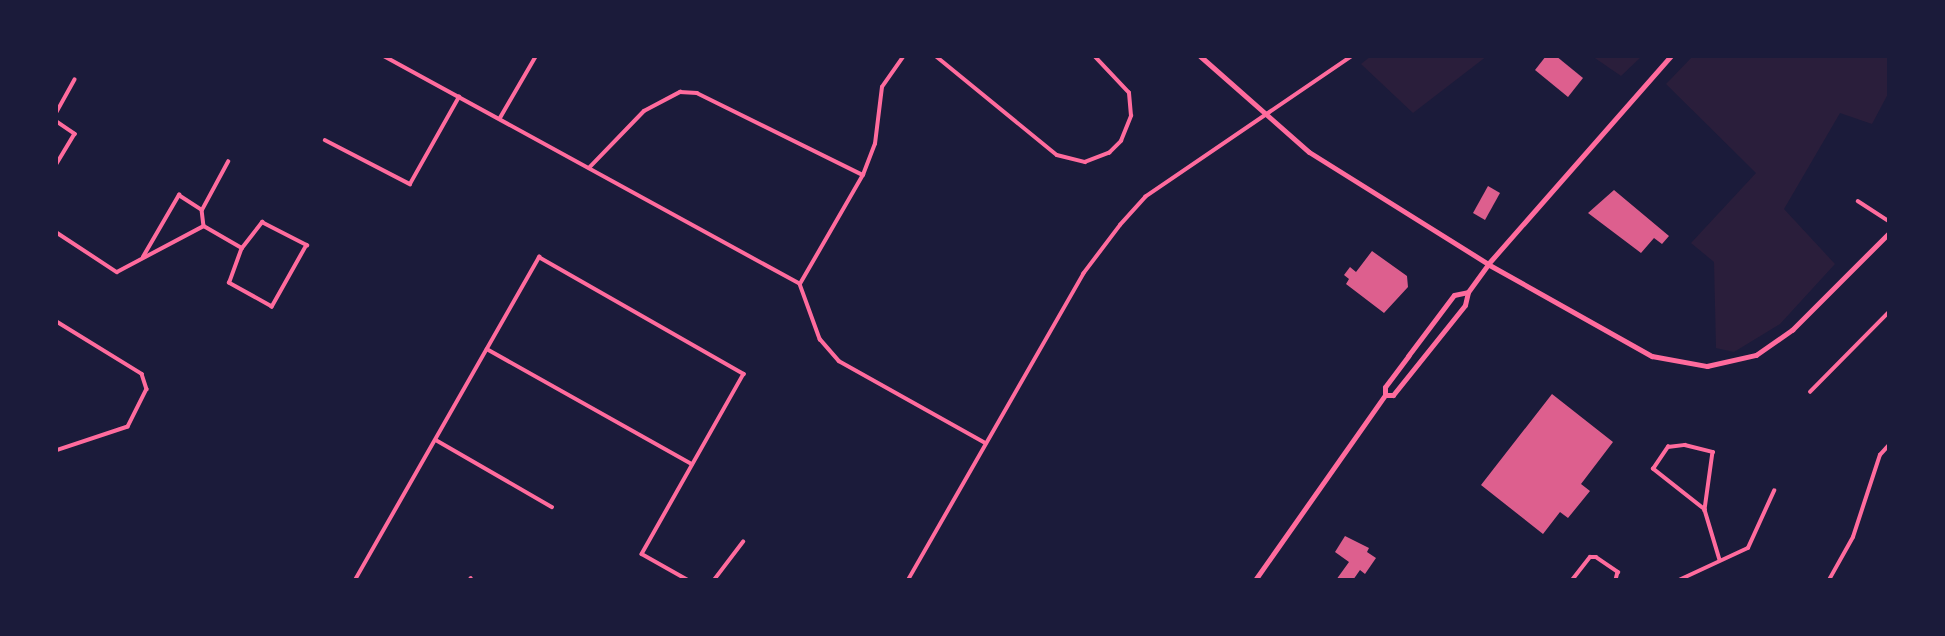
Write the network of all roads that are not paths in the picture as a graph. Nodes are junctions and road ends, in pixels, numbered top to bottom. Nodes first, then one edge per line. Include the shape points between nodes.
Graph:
1 (384, 56) edge
2 (536, 56) edge
3 (904, 56) edge
4 (936, 56) edge
5 (1094, 56) edge
6 (1200, 56) edge
7 (1352, 56) edge
8 (1671, 56) edge
9 (74, 80) dead end
10 (458, 97) junction
11 (56, 113) edge
12 (1264, 114) junction
13 (500, 118) junction
14 (56, 121) edge
15 (325, 140) dead end
16 (228, 162) dead end
17 (56, 166) edge
18 (589, 168) junction
19 (863, 175) junction
20 (1858, 201) dead end
21 (202, 210) junction
22 (1889, 221) edge
23 (204, 226) junction
24 (56, 232) edge
25 (1889, 233) edge
26 (243, 248) junction
27 (142, 259) junction
28 (1488, 264) junction
29 (800, 284) junction
30 (1468, 292) junction
31 (1889, 312) edge
32 (56, 321) edge
33 (488, 349) junction
34 (1810, 391) dead end
35 (1385, 396) junction
36 (436, 440) junction
37 (985, 443) junction
38 (1889, 444) edge
39 (56, 451) edge
40 (692, 464) junction
41 (1774, 491) dead end
42 (552, 507) dead end
43 (1705, 510) junction
44 (743, 542) dead end
45 (1720, 560) junction
46 (355, 580) edge
47 (688, 580) edge
48 (713, 580) edge
49 (908, 580) edge
50 (1255, 580) edge
51 (1572, 580) edge
52 (1616, 580) edge
53 (1679, 580) edge
54 (1829, 580) edge

1 - 10 street
2 - 13 street
3 - 19 street via 882,88 875,145
4 - 5 street via 1057,155 1085,162 1109,153 1121,141 1131,116 1129,93
6 - 12 main road
7 - 12 street
8 - 28 main road
9 - 11 street
10 - 13 street
10 - 15 street via 410,184
12 - 28 main road via 1309,152
12 - 37 street via 1145,197 1120,225 1083,274
13 - 18 street
14 - 17 street via 75,134
16 - 21 street
18 - 19 street via 644,111 680,92 698,93
18 - 29 street
19 - 29 street
20 - 22 street
21 - 23 street
21 - 27 street via 179,195
23 - 26 street
23 - 27 street
24 - 27 street via 117,272
25 - 28 street via 1792,330 1756,355 1707,366 1652,356
26 - 26 street via 229,283 272,307 307,245 262,222
28 - 30 main road
29 - 37 street via 820,338 839,361
30 - 35 main road via 1465,305 1393,395
30 - 35 main road via 1454,295 1385,387
31 - 34 street
32 - 39 street via 142,374 147,389 128,427
33 - 36 street
33 - 40 street
33 - 40 street via 539,257 744,374
35 - 50 main road
36 - 42 street
36 - 46 street
37 - 49 street
38 - 54 street via 1880,455 1853,537
40 - 47 street via 642,554
41 - 45 street via 1753,542
43 - 43 street via 1653,470 1668,447 1685,445 1713,452
43 - 45 street
44 - 48 street
45 - 53 street
51 - 52 street via 1590,557 1618,572

